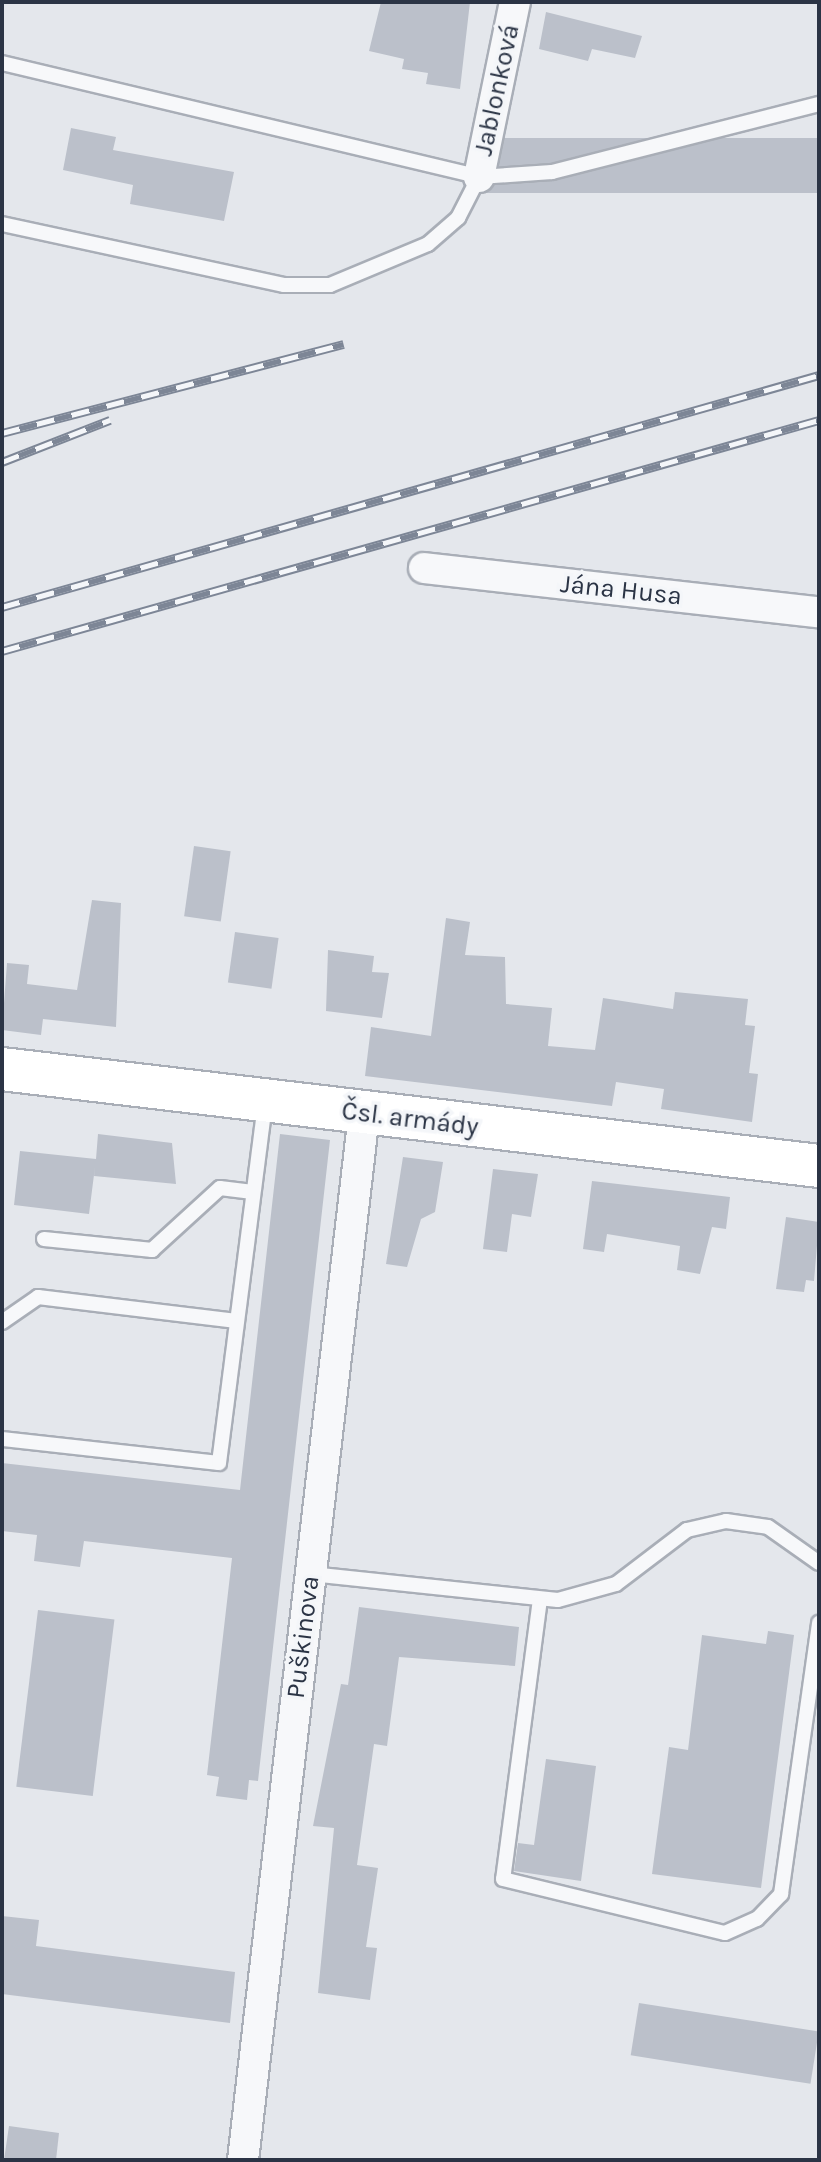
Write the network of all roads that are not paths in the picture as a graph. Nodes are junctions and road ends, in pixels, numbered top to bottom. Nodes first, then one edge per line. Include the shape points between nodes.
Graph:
1 (515, 2) edge
2 (2, 63) edge
3 (819, 104) edge
4 (479, 177) junction
5 (2, 224) edge
6 (424, 568) dead end
7 (819, 612) edge
8 (2, 1069) edge
9 (265, 1102) junction
10 (364, 1114) junction
11 (819, 1166) edge
12 (253, 1192) junction
13 (44, 1239) dead end
14 (237, 1321) junction
15 (2, 1322) edge
16 (2, 1439) edge
17 (819, 1563) edge
18 (311, 1574) junction
19 (540, 1599) junction
20 (819, 1623) edge
21 (243, 2160) edge

1 - 4 street, Jablonková
2 - 4 lane
3 - 4 lane via 552,172
4 - 5 lane via 458,218 428,244 330,285 284,285
6 - 7 street, Jána Husa
8 - 9 street, Čsl. armády
9 - 10 street, Čsl. armády
9 - 12 lane
10 - 11 street, Čsl. armády
10 - 18 street, Puškinova
12 - 13 lane via 220,1188 152,1250
12 - 14 lane
14 - 15 lane via 38,1297
14 - 16 lane via 219,1463
17 - 19 lane via 768,1527 726,1521 687,1530 616,1584
18 - 19 lane
18 - 21 street, Puškinova
19 - 20 lane via 503,1879 725,1933 757,1919 781,1894

